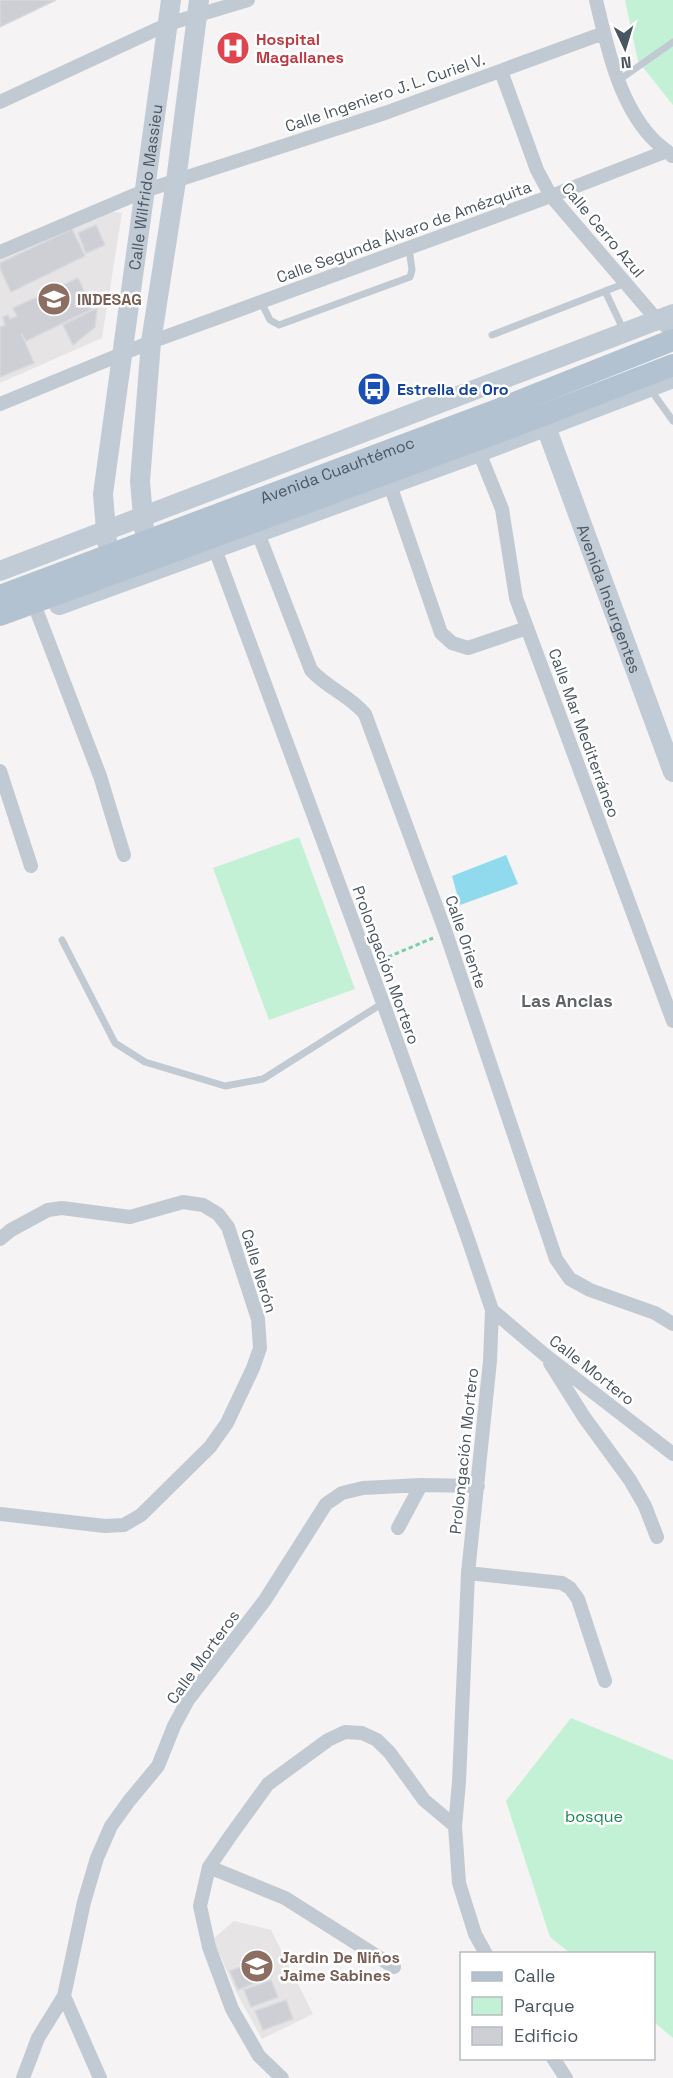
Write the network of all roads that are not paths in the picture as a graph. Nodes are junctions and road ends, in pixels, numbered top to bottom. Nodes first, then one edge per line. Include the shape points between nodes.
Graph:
1 (171, 0) edge
2 (248, 0) edge
3 (596, 0) edge
4 (198, 7) edge
5 (168, 24) junction
6 (604, 33) junction
7 (673, 42) edge
8 (501, 71) junction
9 (619, 80) junction
10 (0, 102) edge
11 (670, 154) edge
12 (176, 181) junction
13 (144, 190) junction
14 (551, 196) junction
15 (409, 248) junction
16 (0, 252) edge
17 (626, 283) junction
18 (605, 291) junction
19 (261, 302) junction
20 (668, 322) edge
21 (625, 333) junction
22 (492, 334) dead end
23 (673, 340) edge
24 (151, 342) junction
25 (122, 354) junction
26 (673, 365) edge
27 (673, 378) edge
28 (649, 387) junction
29 (0, 404) edge
30 (673, 421) edge
31 (546, 427) junction
32 (479, 452) junction
33 (390, 485) junction
34 (143, 517) junction
35 (105, 532) junction
36 (258, 533) junction
37 (215, 549) junction
38 (0, 571) edge
39 (150, 573) junction
40 (114, 586) junction
41 (0, 596) edge
42 (38, 612) junction
43 (0, 615) edge
44 (0, 626) edge
45 (527, 628) junction
46 (0, 771) edge
47 (673, 772) edge
48 (124, 855) dead end
49 (31, 866) dead end
50 (62, 940) dead end
51 (383, 1003) junction
52 (673, 1021) edge
53 (6, 1228) edge
54 (0, 1239) edge
55 (492, 1310) junction
56 (673, 1324) edge
57 (544, 1355) junction
58 (673, 1454) edge
59 (421, 1485) junction
60 (478, 1486) junction
61 (0, 1514) edge
62 (398, 1528) dead end
63 (657, 1537) dead end
64 (468, 1573) junction
65 (605, 1681) dead end
66 (455, 1826) junction
67 (209, 1867) junction
68 (485, 1952) edge
69 (394, 1967) dead end
70 (64, 1996) junction
71 (554, 2060) edge
72 (23, 2078) edge
73 (100, 2078) edge
74 (282, 2078) edge
75 (566, 2078) edge

1 - 5 main road, Calle Wilfrido Massieu
2 - 4 street
3 - 6 street
4 - 5 street
4 - 12 main road, Calle Wilfrido Massieu
5 - 10 street
5 - 13 main road, Calle Wilfrido Massieu
6 - 8 street, Calle Ingeniero J. L. Curiel V.
6 - 9 street
7 - 9 lane
8 - 12 street, Calle Ingeniero J. L. Curiel V.
8 - 14 street, Calle Cerro Azul via 537,170
9 - 11 street via 634,113
11 - 14 street, Calle Segunda Álvaro de Amézquita
12 - 13 street, Calle Ingeniero J. L. Curiel V.
12 - 24 main road, Calle Wilfrido Massieu
13 - 16 street, Calle Ingeniero J. L. Curiel V.
13 - 25 main road, Calle Wilfrido Massieu
14 - 15 street, Calle Segunda Álvaro de Amézquita
14 - 17 street, Calle Cerro Azul
15 - 19 street, Calle Segunda Álvaro de Amézquita
15 - 19 lane via 410,276 279,325 270,320
17 - 18 lane
17 - 20 street, Calle Cerro Azul
18 - 21 lane
18 - 22 lane
19 - 24 street, Calle Segunda Álvaro de Amézquita
20 - 21 main road
21 - 34 main road
23 - 41 main road, Avenida Cuauhtémoc
24 - 25 street, Calle Segunda Álvaro de Amézquita
24 - 34 main road, Calle Wilfrido Massieu via 140,481
25 - 29 street, Calle Segunda Álvaro de Amézquita
25 - 35 main road, Calle Wilfrido Massieu via 103,494
26 - 43 main road, Avenida Cuauhtémoc
27 - 28 main road
28 - 30 lane
28 - 31 main road
31 - 32 main road
31 - 47 main road, Avenida Insurgentes
32 - 33 main road
32 - 45 street, Calle Mar Mediterráneo via 502,509 516,598
33 - 36 main road
33 - 45 street via 441,633 452,643 468,648
34 - 35 main road
34 - 39 main road, Calle Wilfrido Massieu
35 - 38 main road
35 - 40 main road, Calle Wilfrido Massieu
36 - 37 main road
36 - 56 street, Calle Oriente via 311,670 355,701 365,714 446,933 556,1258 570,1279
37 - 39 main road
37 - 51 street, Prolongación Mortero
39 - 40 main road
40 - 42 main road
42 - 44 main road
42 - 48 street via 100,776
45 - 52 street, Calle Mar Mediterráneo
46 - 49 street
50 - 51 lane via 115,1043 145,1062 225,1086 263,1079
51 - 55 street, Prolongación Mortero
53 - 54 street, Calle Nerón
53 - 61 street, Calle Nerón via 62,1208 130,1217 183,1202 203,1205 218,1214 228,1227 258,1319 260,1348 227,1423 210,1447 141,1515 124,1525 105,1526
55 - 57 street, Calle Mortero
55 - 60 street, Prolongación Mortero
57 - 58 street, Calle Mortero
57 - 63 street via 630,1480
59 - 60 street, Calle Morteros
59 - 62 street
59 - 70 street, Calle Morteros via 342,1492 326,1504 265,1600 188,1700 158,1766 111,1826 97,1858
60 - 64 street, Prolongación Mortero
64 - 65 street via 562,1583 570,1588 578,1599
64 - 66 street, Prolongación Mortero
66 - 67 street via 424,1800 377,1740 362,1733 345,1732 268,1784
66 - 68 street, Prolongación Mortero via 459,1883 475,1934
67 - 69 street via 285,1898
67 - 74 street via 200,1906 209,1947 232,2009 259,2056
70 - 72 street, Calle Morteros via 38,2038
70 - 73 street
71 - 75 street

